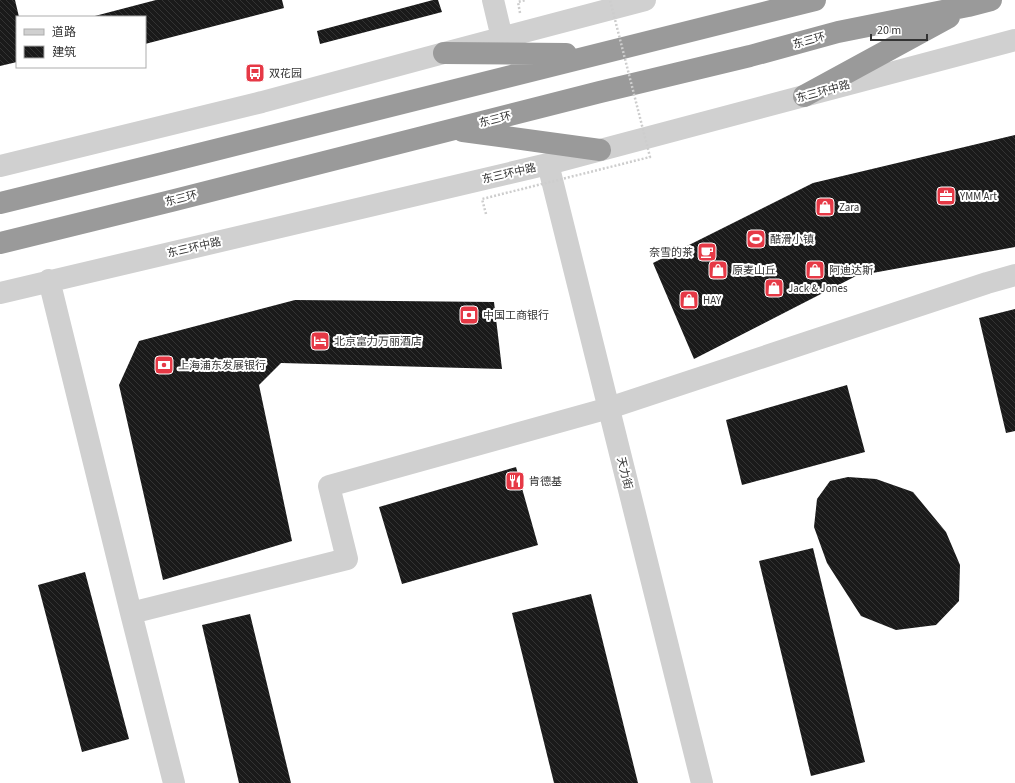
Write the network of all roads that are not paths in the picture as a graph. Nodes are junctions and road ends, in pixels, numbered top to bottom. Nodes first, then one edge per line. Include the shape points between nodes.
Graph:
1 (493, 0) edge
2 (645, 0) edge
3 (816, 0) edge
4 (991, 0) edge
5 (968, 6) junction
6 (502, 38) junction
7 (1015, 40) edge
8 (444, 53) junction
9 (597, 55) junction
10 (804, 96) junction
11 (452, 130) junction
12 (600, 150) junction
13 (548, 164) junction
14 (0, 166) edge
15 (0, 203) edge
16 (0, 243) edge
17 (1015, 276) edge
18 (49, 280) junction
19 (0, 293) edge
20 (609, 408) junction
21 (131, 614) junction
22 (174, 783) edge
23 (702, 783) edge

1 - 6 street
2 - 6 street
3 - 9 highway
4 - 5 highway, 东三环
5 - 10 highway
5 - 11 highway, 东三环 via 838,32
6 - 8 street
7 - 10 street, 东三环中路
8 - 9 highway
8 - 14 street via 262,102
9 - 15 highway
10 - 12 street, 东三环中路
11 - 12 highway
11 - 16 highway, 东三环
12 - 13 street, 东三环中路
13 - 18 street, 东三环中路
13 - 20 street, 天力街
17 - 20 street via 987,283
18 - 19 street, 东三环中路
18 - 21 street
20 - 21 street via 329,486 346,559
20 - 23 street, 天力街
21 - 22 street

